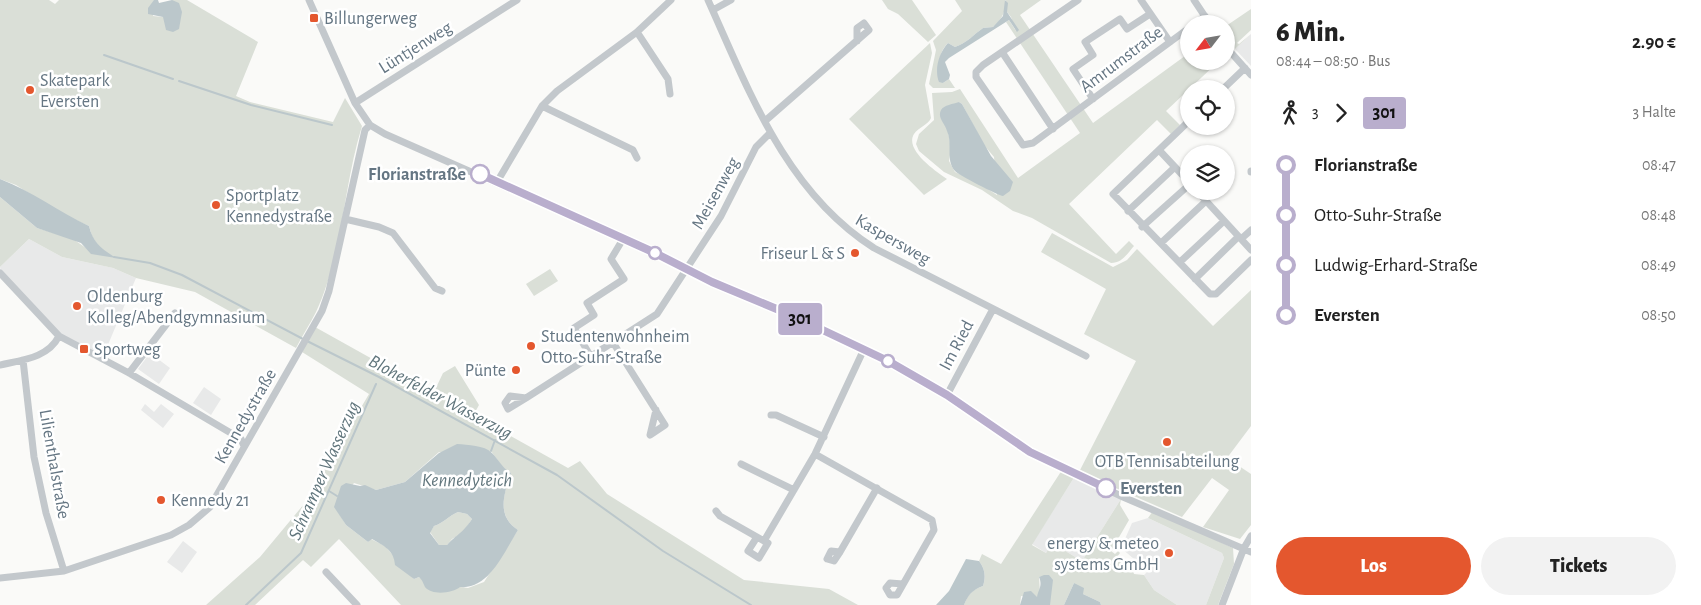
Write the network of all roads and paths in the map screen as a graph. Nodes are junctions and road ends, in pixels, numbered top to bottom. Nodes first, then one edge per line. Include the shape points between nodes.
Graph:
1 (309, 0) edge
2 (517, 0) edge
3 (671, 0) edge
4 (708, 0) edge
5 (731, 0) edge
6 (1078, 0) edge
7 (1141, 0) edge
8 (1194, 0) edge
9 (713, 10) junction
10 (1150, 14) junction
11 (1204, 15) edge
12 (638, 32) junction
13 (1180, 35) edge
14 (856, 41) dead end
15 (1170, 42) junction
16 (1002, 52) junction
17 (1235, 58) edge
18 (1244, 68) junction
19 (1251, 75) edge
20 (1232, 80) edge
21 (670, 94) dead end
22 (1094, 99) junction
23 (354, 103) junction
24 (542, 106) junction
25 (765, 121) junction
26 (370, 125) junction
27 (1053, 129) junction
28 (1180, 130) edge
29 (770, 133) junction
30 (1159, 150) junction
31 (637, 158) dead end
32 (1175, 167) junction
33 (1180, 173) edge
34 (497, 182) junction
35 (1180, 191) edge
36 (1206, 202) joint
37 (1128, 211) junction
38 (345, 218) junction
39 (1224, 221) junction
40 (1142, 227) junction
41 (1251, 230) edge
42 (623, 238) junction
43 (1240, 238) junction
44 (1161, 242) junction
45 (1251, 250) edge
46 (1251, 260) edge
47 (1180, 262) junction
48 (688, 269) junction
49 (1, 275) edge
50 (1195, 279) junction
51 (442, 291) dead end
52 (992, 309) junction
53 (175, 313) dead end
54 (59, 336) junction
55 (614, 344) junction
56 (864, 349) junction
57 (1086, 356) dead end
58 (591, 358) junction
59 (23, 360) junction
60 (0, 365) edge
61 (129, 373) junction
62 (947, 395) junction
63 (526, 398) dead end
64 (656, 410) dead end
65 (771, 416) dead end
66 (824, 437) junction
67 (244, 446) junction
68 (815, 454) junction
69 (741, 464) dead end
70 (876, 488) junction
71 (794, 490) junction
72 (716, 511) dead end
73 (1251, 536) edge
74 (1244, 548) junction
75 (840, 552) dead end
76 (1251, 552) edge
77 (64, 571) junction
78 (326, 572) dead end
79 (0, 578) edge
80 (903, 584) dead end
81 (357, 605) edge
82 (1222, 605) edge

1 - 23 street
2 - 23 street, Lüntjenweg
3 - 12 street
4 - 9 street, Kaspersweg
5 - 9 street
6 - 16 street
7 - 10 street
8 - 11 street
9 - 25 street, Kaspersweg
10 - 15 street
10 - 22 street via 1128,29 1120,19 1085,42 1093,55 1073,69
12 - 21 street via 668,79
12 - 24 street via 557,91
13 - 15 street, Amrumstraße
14 - 25 street
15 - 22 street, Amrumstraße
16 - 27 street
16 - 27 street, Amrumstraße via 979,68 976,77 1023,145 1033,143
17 - 18 street
18 - 19 street
18 - 20 street
22 - 27 street, Amrumstraße
23 - 26 street
24 - 31 street via 634,150
24 - 34 street
25 - 29 street, Kaspersweg
26 - 34 street
26 - 38 street, Kennedystraße via 365,130
28 - 30 street
29 - 48 street, Meisenweg via 756,147 721,216
29 - 52 street, Kaspersweg via 797,177 816,200 856,237
30 - 32 street
30 - 37 street via 1113,194
32 - 33 street
32 - 37 street
34 - 42 street
35 - 40 street
36 - 39 street
36 - 44 street
37 - 40 street
38 - 51 street via 393,233 435,288
38 - 67 street, Kennedystraße via 322,310
39 - 43 street
39 - 47 street
40 - 44 street
41 - 43 street
42 - 48 street
42 - 58 street via 611,259 624,279 587,303 594,315 574,328
43 - 45 street
43 - 50 street
44 - 47 street
46 - 50 street via 1216,294 1210,294
47 - 50 street
48 - 55 street, Meisenweg via 657,314
48 - 56 street
49 - 54 street
52 - 57 street, Kaspersweg
52 - 62 street, Im Ried
53 - 61 street
54 - 59 street via 46,352
54 - 61 street
55 - 58 street, Meisenweg
55 - 64 street
56 - 62 street
56 - 66 street
58 - 63 street, Meisenweg
59 - 60 street
59 - 77 street, Lilienthalstraße via 34,456 46,513
61 - 67 street via 224,428 241,439
62 - 74 street via 1030,452 1123,497
65 - 66 street via 778,416
66 - 68 street
67 - 77 street, Kennedystraße via 210,507 190,525 171,535
68 - 70 street
68 - 71 street
69 - 71 street
70 - 75 street
70 - 80 street via 934,524 934,530
71 - 72 street via 761,539
73 - 74 street
74 - 76 street
74 - 82 street
77 - 79 street, Kennedystraße
78 - 81 street

